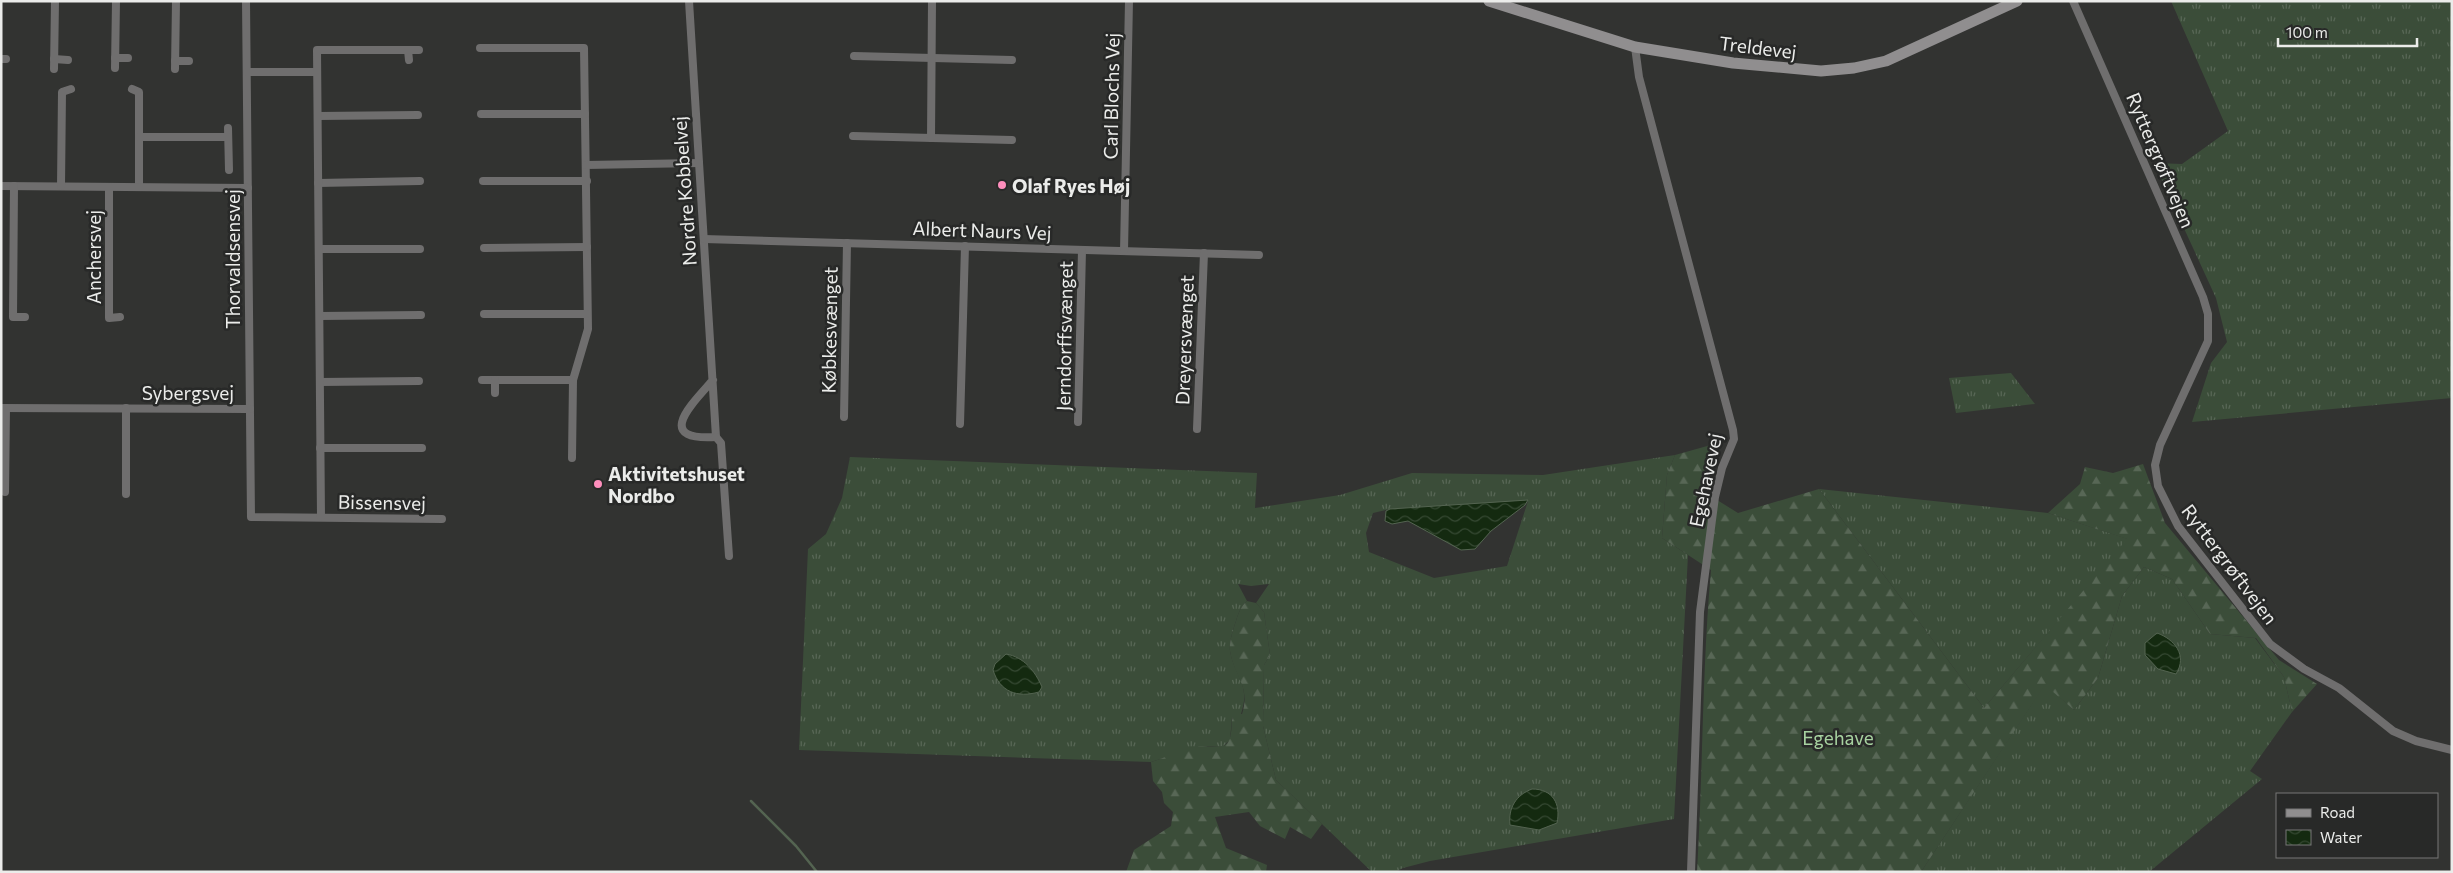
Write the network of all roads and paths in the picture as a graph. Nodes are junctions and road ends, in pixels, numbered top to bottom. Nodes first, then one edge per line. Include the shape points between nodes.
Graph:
1 (55, 1) edge
2 (116, 1) edge
3 (176, 1) edge
4 (246, 1) edge
5 (689, 1) edge
6 (932, 1) edge
7 (1129, 1) edge
8 (1489, 1) edge
9 (2017, 1) edge
10 (2073, 1) edge
11 (1635, 47) junction
12 (480, 48) dead end
13 (408, 50) junction
14 (419, 50) dead end
15 (854, 56) dead end
16 (115, 58) junction
17 (128, 58) dead end
18 (54, 59) junction
19 (932, 59) junction
20 (68, 60) dead end
21 (408, 60) dead end
22 (1012, 60) dead end
23 (189, 61) dead end
24 (115, 68) dead end
25 (54, 69) dead end
26 (247, 72) junction
27 (317, 72) junction
28 (71, 89) dead end
29 (132, 89) dead end
30 (481, 114) dead end
31 (585, 114) junction
32 (418, 115) dead end
33 (318, 116) junction
34 (228, 128) dead end
35 (853, 136) dead end
36 (139, 137) junction
37 (228, 137) junction
38 (930, 138) junction
39 (1012, 140) dead end
40 (699, 163) junction
41 (586, 165) junction
42 (228, 170) dead end
43 (420, 181) dead end
44 (482, 181) dead end
45 (587, 181) junction
46 (318, 183) junction
47 (1, 186) edge
48 (14, 186) junction
49 (61, 186) junction
50 (109, 187) junction
51 (139, 187) junction
52 (248, 188) junction
53 (704, 239) junction
54 (847, 243) junction
55 (965, 246) junction
56 (587, 247) junction
57 (484, 248) dead end
58 (319, 249) junction
59 (420, 249) dead end
60 (1082, 250) junction
61 (1124, 251) junction
62 (1204, 253) junction
63 (1259, 255) dead end
64 (484, 314) dead end
65 (588, 314) junction
66 (422, 315) dead end
67 (25, 316) dead end
68 (320, 316) junction
69 (120, 317) dead end
70 (482, 380) dead end
71 (495, 380) junction
72 (573, 380) junction
73 (713, 380) junction
74 (419, 381) dead end
75 (320, 382) junction
76 (495, 392) dead end
77 (4, 408) edge
78 (126, 408) junction
79 (250, 409) junction
80 (844, 417) dead end
81 (1078, 422) dead end
82 (960, 424) dead end
83 (1197, 429) dead end
84 (716, 437) junction
85 (320, 448) junction
86 (422, 448) dead end
87 (572, 458) dead end
88 (5, 492) dead end
89 (126, 494) dead end
90 (251, 517) joint
91 (321, 517) junction
92 (442, 519) dead end
93 (729, 556) dead end
94 (2452, 750) edge
95 (1691, 872) edge

1 - 18 street
2 - 16 street
3 - 23 street via 175,65
4 - 26 street, Thorvaldsensvej
5 - 40 street, Nordre Kobbelvej
6 - 19 street
7 - 61 street, Carl Blochs Vej
8 - 11 street, Treldevej
9 - 11 street, Treldevej via 1886,60 1839,70 1795,70
10 - 94 street, Ryttergrøftvejen via 2208,314 2208,341 2160,445 2155,465 2165,505 2270,644 2304,669 2339,688 2393,732
11 - 95 street, Egehavevej via 1639,77 1734,439 1715,497 1700,612
12 - 31 street via 584,48
13 - 14 street, Bissensvej
13 - 21 street
13 - 27 street, Bissensvej via 317,50
15 - 19 street
16 - 17 street
16 - 24 street
18 - 20 street
18 - 25 street
19 - 22 street
19 - 38 street
26 - 27 street
26 - 52 street, Thorvaldsensvej
27 - 33 street, Bissensvej
28 - 49 street via 62,92
29 - 36 street via 139,92
30 - 31 street
31 - 41 street
32 - 33 street
33 - 46 street, Bissensvej
34 - 37 street
35 - 38 street
36 - 37 street
36 - 51 street
37 - 42 street
38 - 39 street
40 - 41 street
40 - 53 street, Nordre Kobbelvej
41 - 45 street
43 - 46 street
44 - 45 street
45 - 56 street
46 - 58 street, Bissensvej
47 - 48 street, Anchersvej
48 - 49 street, Anchersvej
48 - 67 street via 13,317
49 - 50 street, Anchersvej
50 - 51 street, Anchersvej
50 - 69 street, Anchersvej via 109,318
51 - 52 street, Anchersvej
52 - 79 street, Thorvaldsensvej
53 - 54 street, Albert Naurs Vej
53 - 73 street, Nordre Kobbelvej
54 - 55 street, Albert Naurs Vej
54 - 80 street, Købkesvænget
55 - 60 street, Albert Naurs Vej
55 - 82 street
56 - 57 street
56 - 65 street
58 - 59 street
58 - 68 street, Bissensvej
60 - 61 street, Albert Naurs Vej
60 - 81 street, Jerndorffsvænget
61 - 62 street, Albert Naurs Vej
62 - 63 street, Albert Naurs Vej
62 - 83 street, Dreyersvænget
64 - 65 street
65 - 72 street via 588,329
66 - 68 street
68 - 75 street, Bissensvej
70 - 71 street
71 - 72 street
71 - 76 street
72 - 87 street
73 - 84 street, Nordre Kobbelvej
73 - 84 street via 684,414 682,421 684,431 692,437
74 - 75 street
75 - 85 street, Bissensvej
77 - 78 street, Sybergsvej
77 - 88 street, Sybergsvej
78 - 79 street, Sybergsvej
78 - 89 street, Sybergsvej
79 - 90 street, Thorvaldsensvej
84 - 93 street, Nordre Kobbelvej via 722,443
85 - 86 street
85 - 91 street, Bissensvej
90 - 91 street, Bissensvej
91 - 92 street, Bissensvej

